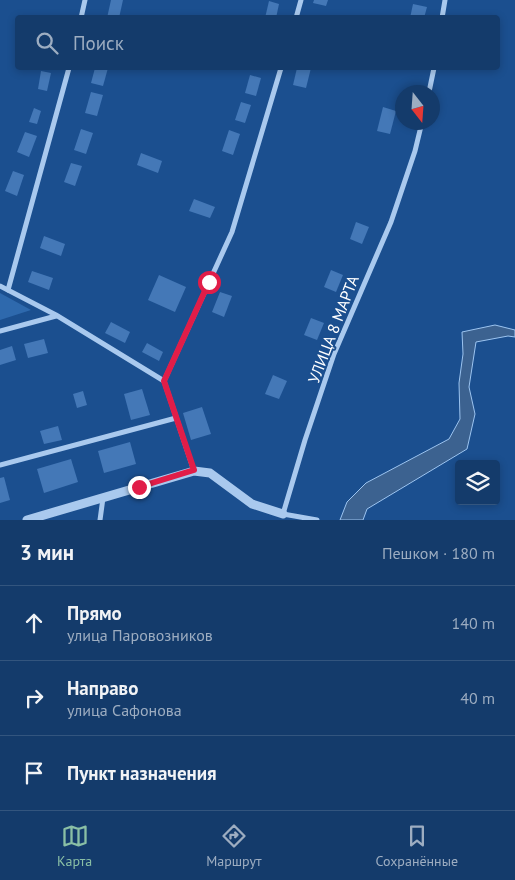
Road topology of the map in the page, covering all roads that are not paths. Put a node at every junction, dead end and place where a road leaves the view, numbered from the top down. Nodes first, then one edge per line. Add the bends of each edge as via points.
1 (85, 0) edge
2 (301, 0) edge
3 (445, 0) edge
4 (82, 15) edge
5 (297, 15) edge
6 (442, 15) edge
7 (67, 70) edge
8 (280, 70) edge
9 (434, 70) edge
10 (430, 85) edge
11 (420, 130) edge
12 (0, 286) edge
13 (8, 290) junction
14 (56, 316) junction
15 (0, 331) edge
16 (164, 381) junction
17 (176, 418) junction
18 (0, 465) edge
19 (194, 470) junction
20 (103, 498) junction
21 (283, 514) junction
22 (27, 520) edge
23 (100, 520) edge
24 (317, 520) edge

1 - 4 street
2 - 5 street
3 - 6 street
7 - 13 street
8 - 16 street via 232,232
9 - 10 street
11 - 21 street, УЛИЦА 8 МАРТА via 391,222 334,354
12 - 13 street
13 - 14 street
14 - 15 street
14 - 16 street
16 - 17 street
17 - 18 street
17 - 19 street
19 - 20 street
19 - 21 street via 210,473 252,504
20 - 22 street
20 - 23 street
21 - 24 street

